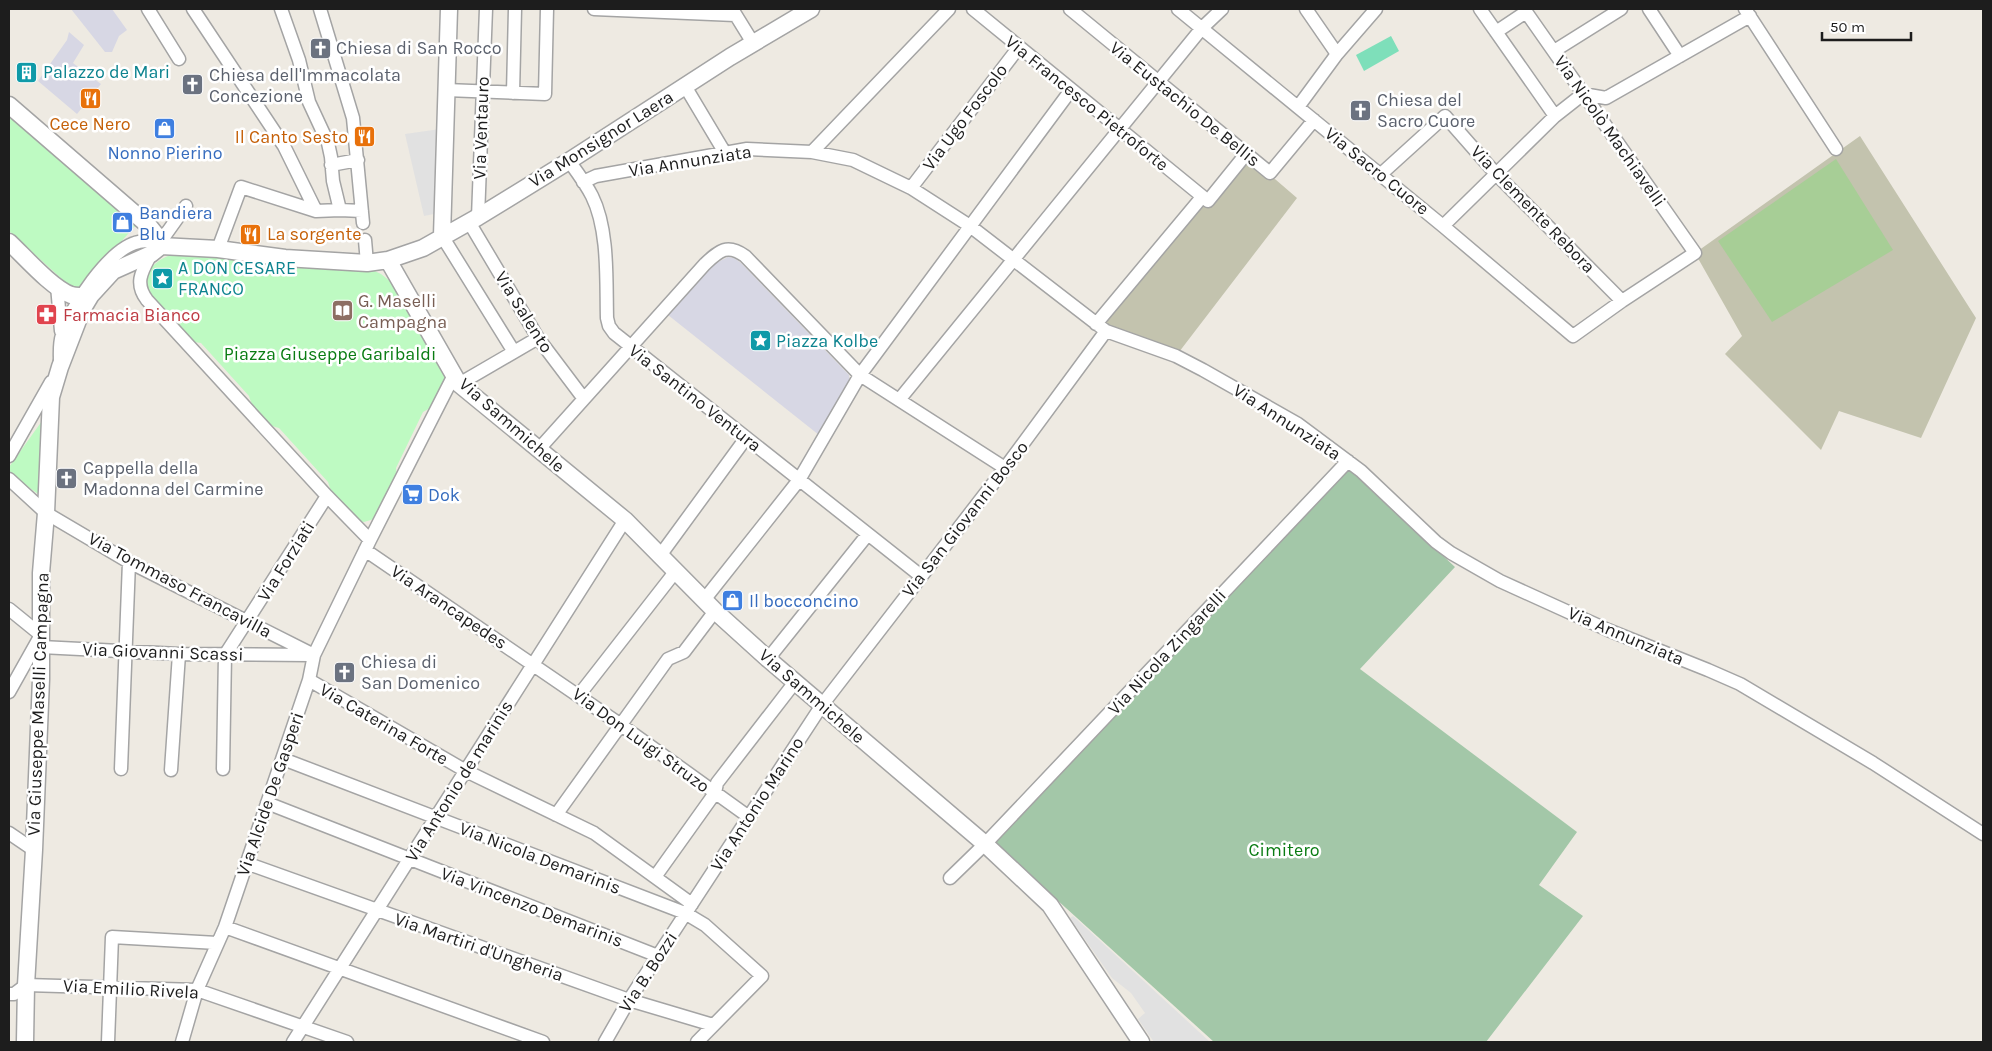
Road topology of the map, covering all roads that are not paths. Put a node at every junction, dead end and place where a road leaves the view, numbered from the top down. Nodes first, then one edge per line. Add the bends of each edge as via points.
1 (148, 9) edge
2 (193, 9) edge
3 (281, 9) edge
4 (320, 9) edge
5 (449, 9) edge
6 (486, 9) edge
7 (515, 9) edge
8 (547, 9) edge
9 (594, 9) edge
10 (811, 9) edge
11 (949, 9) edge
12 (972, 9) edge
13 (1070, 9) edge
14 (1178, 9) edge
15 (1222, 9) edge
16 (1306, 9) edge
17 (1376, 9) edge
18 (1480, 9) edge
19 (1621, 9) edge
20 (1649, 9) edge
21 (1525, 10) edge
22 (733, 12) edge
23 (1748, 12) edge
24 (1202, 28) junction
25 (1496, 32) junction
26 (753, 43) junction
27 (1018, 47) junction
28 (1554, 52) junction
29 (1337, 54) junction
30 (1680, 56) junction
31 (179, 59) dead end
32 (1158, 82) junction
33 (685, 86) junction
34 (446, 90) junction
35 (1071, 90) junction
36 (483, 91) junction
37 (513, 92) junction
38 (1583, 94) junction
39 (9, 105) edge
40 (1298, 107) junction
41 (1554, 116) junction
42 (1314, 120) junction
43 (1120, 130) junction
44 (1836, 149) dead end
45 (812, 152) junction
46 (725, 153) junction
47 (1246, 154) junction
48 (358, 160) junction
49 (569, 161) junction
50 (331, 165) junction
51 (1496, 174) junction
52 (1380, 175) junction
53 (583, 182) junction
54 (912, 188) junction
55 (1202, 197) junction
56 (186, 206) dead end
57 (340, 210) junction
58 (316, 211) junction
59 (473, 219) junction
60 (970, 226) junction
61 (1443, 226) junction
62 (442, 236) junction
63 (365, 240) dead end
64 (9, 242) edge
65 (158, 247) junction
66 (218, 249) junction
67 (388, 260) junction
68 (1013, 260) junction
69 (367, 263) junction
70 (57, 286) junction
71 (85, 296) junction
72 (1622, 301) junction
73 (1101, 328) junction
74 (62, 335) junction
75 (538, 338) junction
76 (630, 346) junction
77 (514, 352) junction
78 (60, 367) junction
79 (860, 375) junction
80 (457, 379) junction
81 (584, 399) junction
82 (899, 400) junction
83 (746, 438) junction
84 (539, 449) junction
85 (9, 456) edge
86 (1348, 461) junction
87 (1005, 468) junction
88 (9, 479) edge
89 (799, 480) junction
90 (327, 496) junction
91 (46, 513) junction
92 (625, 520) junction
93 (868, 534) junction
94 (368, 545) junction
95 (660, 557) junction
96 (129, 562) junction
97 (675, 572) junction
98 (921, 576) junction
99 (709, 606) junction
100 (9, 609) edge
101 (247, 622) junction
102 (41, 641) junction
103 (126, 650) junction
104 (178, 654) junction
105 (225, 655) junction
106 (314, 655) junction
107 (768, 659) junction
108 (534, 664) junction
109 (309, 680) junction
110 (795, 682) junction
111 (9, 692) edge
112 (579, 695) junction
113 (822, 705) junction
114 (621, 725) junction
115 (283, 759) junction
116 (121, 769) dead end
117 (223, 769) dead end
118 (171, 770) dead end
119 (466, 771) junction
120 (715, 793) junction
121 (267, 803) junction
122 (556, 815) junction
123 (749, 817) junction
124 (435, 818) junction
125 (9, 833) edge
126 (1983, 834) edge
127 (985, 844) junction
128 (34, 850) junction
129 (410, 859) junction
130 (246, 863) junction
131 (655, 877) junction
132 (950, 878) dead end
133 (689, 908) junction
134 (377, 910) junction
135 (225, 927) junction
136 (217, 943) junction
137 (658, 956) junction
138 (340, 969) junction
139 (26, 984) junction
140 (109, 986) junction
141 (197, 990) junction
142 (9, 994) edge
143 (629, 1000) junction
144 (713, 1025) junction
145 (303, 1027) junction
146 (25, 1042) edge
147 (108, 1042) edge
148 (182, 1042) edge
149 (293, 1042) edge
150 (347, 1042) edge
151 (543, 1042) edge
152 (605, 1042) edge
153 (697, 1042) edge
154 (1141, 1042) edge

1 - 31 street
2 - 58 street via 284,146
3 - 50 street via 300,60 309,102 328,143
4 - 48 street via 353,118
5 - 34 street
6 - 36 street, Via Ventauro
7 - 37 street
8 - 37 street via 546,94
9 - 22 street
10 - 26 street, Via Monsignor Laera
11 - 45 street
12 - 27 street, Via Francesco Pietroforte
13 - 32 street, Via Eustachio De Bellis
14 - 24 street, Via Sacro Cuore
15 - 24 street
16 - 29 street
17 - 29 street
18 - 25 street
19 - 28 street
20 - 30 street
21 - 25 street
21 - 28 street, Via Nicolò Machiavelli
22 - 26 street
23 - 30 street
23 - 44 street
24 - 32 street
24 - 40 street, Via Sacro Cuore
25 - 41 street
26 - 33 street, Via Monsignor Laera
27 - 35 street, Via Francesco Pietroforte
27 - 54 street, Via Ugo Foscolo
28 - 38 street, Via Nicolò Machiavelli
29 - 40 street
30 - 38 street via 1606,98
32 - 43 street
32 - 47 street, Via Eustachio De Bellis
33 - 46 street
33 - 49 street, Via Monsignor Laera
34 - 36 street
34 - 62 street
35 - 43 street, Via Francesco Pietroforte
35 - 60 street
36 - 37 street
36 - 59 street, Via Ventauro
38 - 41 street
38 - 72 street, Via Nicolò Machiavelli via 1695,253
39 - 65 street via 149,226
40 - 42 street, Via Sacro Cuore
41 - 51 street
42 - 47 street, Via Eustachio De Bellis via 1270,173
42 - 52 street, Via Sacro Cuore
43 - 55 street, Via Francesco Pietroforte
43 - 68 street
45 - 46 street, Via Annunziata via 747,149
45 - 54 street, Via Annunziata via 853,160
46 - 53 street, Via Annunziata via 596,176
47 - 55 street via 1208,202
48 - 50 street
48 - 57 street via 363,217
49 - 53 street, Via Santino Ventura
49 - 59 street, Via Monsignor Laera
50 - 57 street
51 - 52 street, Via Clemente Rebora via 1444,116
51 - 61 street
51 - 72 street, Via Clemente Rebora
52 - 61 street, Via Sacro Cuore
53 - 76 street, Via Santino Ventura via 592,196 602,228 609,326
54 - 60 street, Via Annunziata
55 - 73 street, Via San Giovanni Bosco
56 - 65 street
57 - 58 street
58 - 66 street via 240,187
59 - 62 street, Via Monsignor Laera
59 - 75 street, Via Salento
60 - 68 street, Via Annunziata
60 - 79 street
61 - 72 street, Via Sacro Cuore via 1573,336
62 - 67 street, Via Monsignor Laera via 423,248
62 - 77 street
63 - 69 street
64 - 70 street
65 - 66 street
65 - 71 street, Via Giuseppe Maselli Campagna via 120,267
65 - 90 street via 140,279 141,292
66 - 69 street via 285,258
67 - 69 street
67 - 80 street
68 - 73 street, Via Annunziata
68 - 82 street
70 - 71 street via 66,293
70 - 74 street
71 - 74 street via 70,314
71 - 78 street, Via Giuseppe Maselli Campagna
73 - 86 street, Via Annunziata via 1204,370 1298,424
73 - 87 street, Via San Giovanni Bosco
74 - 78 street
75 - 77 street
75 - 81 street, Via Salento
76 - 79 street via 705,264 718,252 728,249 745,256
76 - 81 street
76 - 83 street, Via Santino Ventura
77 - 80 street
78 - 85 street
78 - 91 street, Via Giuseppe Maselli Campagna via 51,397
79 - 82 street
79 - 89 street
80 - 84 street, Via Sammichele
80 - 94 street
81 - 84 street
82 - 87 street
83 - 89 street, Via Santino Ventura
83 - 95 street
84 - 92 street, Via Sammichele
86 - 126 street, Via Annunziata via 1436,542 1465,561 1500,581 1608,630 1740,684 1873,763
86 - 127 street, Via Nicola Zingarelli
87 - 98 street, Via San Giovanni Bosco
88 - 91 street, Via Tommaso Francavilla
89 - 93 street, Via Santino Ventura
89 - 99 street
90 - 94 street
90 - 101 street, Via Forziati
91 - 96 street, Via Tommaso Francavilla
91 - 102 street, Via Giuseppe Maselli Campagna via 41,573
92 - 95 street, Via Sammichele
92 - 108 street, Via Antonio de marinis
93 - 98 street, Via Santino Ventura
93 - 107 street
94 - 106 street, Via Alcide De Gasperi
94 - 108 street, Via Arancapedes
95 - 97 street, Via Sammichele
96 - 101 street, Via Tommaso Francavilla
96 - 103 street
97 - 99 street, Via Sammichele
97 - 112 street
98 - 113 street, Via San Giovanni Bosco
99 - 107 street, Via Sammichele
99 - 114 street via 684,652 668,659
100 - 102 street
101 - 105 street, Via Forziati
101 - 106 street, Via Tommaso Francavilla
102 - 103 street, Via Giovanni Scassi
102 - 111 street
102 - 128 street, Via Giuseppe Maselli Campagna
103 - 104 street, Via Giovanni Scassi
103 - 116 street
104 - 105 street, Via Giovanni Scassi
104 - 118 street
105 - 106 street, Via Giovanni Scassi
105 - 117 street
106 - 109 street, Via Alcide De Gasperi
107 - 110 street, Via Sammichele
108 - 112 street, Via Don Luigi Struzo
108 - 119 street, Via Antonio de marinis
109 - 115 street, Via Alcide De Gasperi
109 - 119 street, Via Caterina Forte
110 - 113 street, Via Sammichele
110 - 120 street via 717,783
112 - 114 street, Via Don Luigi Struzo
113 - 123 street, Via Antonio Marino
113 - 127 street, Via Sammichele
114 - 120 street, Via Don Luigi Struzo
114 - 122 street
115 - 121 street, Via Alcide De Gasperi
115 - 124 street, Via Nicola Demarinis
119 - 122 street, Via Caterina Forte
119 - 124 street, Via Antonio de marinis
120 - 123 street, Via Don Luigi Struzo
120 - 131 street
121 - 129 street, Via Vincenzo Demarinis
121 - 130 street, Via Alcide De Gasperi
122 - 131 street, Via Caterina Forte via 594,833
123 - 133 street, Via Antonio Marino
124 - 129 street, Via Antonio de marinis
124 - 133 street, Via Nicola Demarinis
125 - 128 street
127 - 132 street, Via Nicola Zingarelli
127 - 154 street, Via Sammichele via 1050,905
128 - 139 street, Via Giuseppe Maselli Campagna
129 - 134 street, Via Antonio de marinis
129 - 137 street, Via Vincenzo Demarinis
130 - 134 street, Via Martiri d'Ungheria
130 - 135 street, Via Alcide De Gasperi
131 - 133 street, Via Caterina Forte
133 - 137 street, Via B. Bozzi
133 - 144 street via 762,976
134 - 138 street, Via Antonio de marinis
134 - 143 street, Via Martiri d'Ungheria
135 - 136 street, Via Alcide De Gasperi
135 - 138 street
136 - 140 street via 112,937
136 - 141 street, Via Alcide De Gasperi
137 - 143 street, Via B. Bozzi
138 - 145 street, Via Antonio de marinis
138 - 151 street
139 - 140 street, Via Emilio Rivela
139 - 142 street via 14,994
139 - 146 street, Via Giuseppe Maselli Campagna
140 - 141 street, Via Emilio Rivela
140 - 147 street
141 - 145 street, Via Emilio Rivela
141 - 148 street, Via Alcide De Gasperi
143 - 144 street, Via Martiri d'Ungheria
143 - 152 street, Via B. Bozzi
144 - 153 street
145 - 149 street, Via Antonio de marinis
145 - 150 street, Via Emilio Rivela

